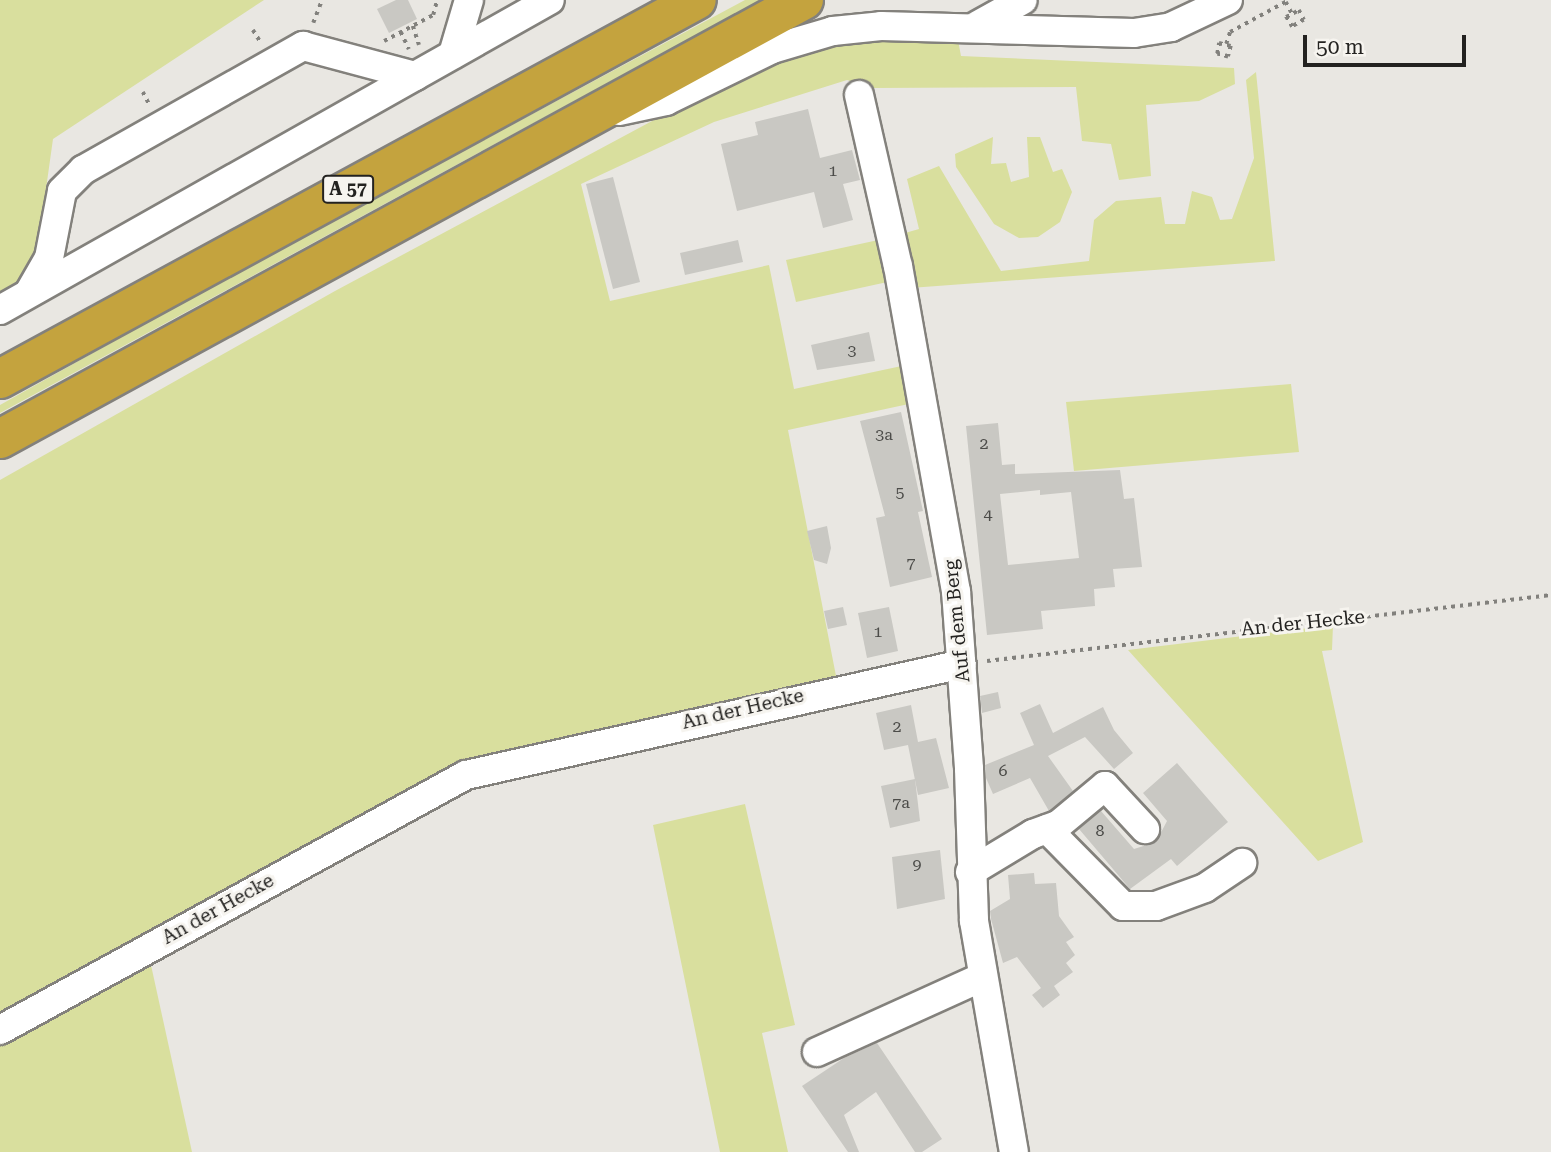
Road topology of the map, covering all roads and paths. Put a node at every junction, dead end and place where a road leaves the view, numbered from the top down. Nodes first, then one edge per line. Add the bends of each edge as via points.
1 (437, 0) edge
2 (469, 0) edge
3 (550, 0) edge
4 (697, 0) edge
5 (804, 0) edge
6 (1023, 0) edge
7 (1228, 0) edge
8 (1288, 1) edge
9 (1292, 14) junction
10 (413, 26) junction
11 (976, 26) junction
12 (401, 32) junction
13 (1226, 44) junction
14 (377, 45) dead end
15 (453, 54) junction
16 (415, 76) junction
17 (859, 95) dead end
18 (585, 117) junction
19 (30, 292) junction
20 (0, 310) edge
21 (0, 379) edge
22 (0, 439) edge
23 (1551, 595) edge
24 (962, 664) junction
25 (1047, 829) junction
26 (1145, 829) dead end
27 (1242, 863) dead end
28 (970, 872) junction
29 (982, 976) junction
30 (0, 1030) edge
31 (817, 1052) dead end
32 (1014, 1152) edge

1 - 10 path via 433,15
2 - 15 street
3 - 15 street
4 - 21 highway, A 57
5 - 18 highway, A 57
6 - 11 street via 998,18
7 - 11 street via 1188,21 1152,32
8 - 9 path
8 - 13 path via 1230,32
9 - 9 path via 1298,10 1304,20 1292,27 1286,17
10 - 12 path
10 - 12 path via 422,43 410,50
11 - 18 street via 881,26 833,32 772,49 666,101
12 - 14 path
13 - 13 path via 1231,46 1228,57 1217,54 1219,43
15 - 16 street
16 - 19 street
16 - 19 street via 303,46 83,170 62,191 49,258
17 - 24 street, Auf dem Berg via 929,430 956,592
18 - 22 highway, A 57
19 - 20 street
23 - 24 path, An der Hecke
24 - 28 street, Auf dem Berg
24 - 30 street, An der Hecke via 466,775
25 - 26 street via 1067,819 1105,786
25 - 27 street via 1123,906 1156,906 1205,888
25 - 28 street
28 - 29 street, Auf dem Berg
29 - 31 street
29 - 32 street, Auf dem Berg via 997,1126

